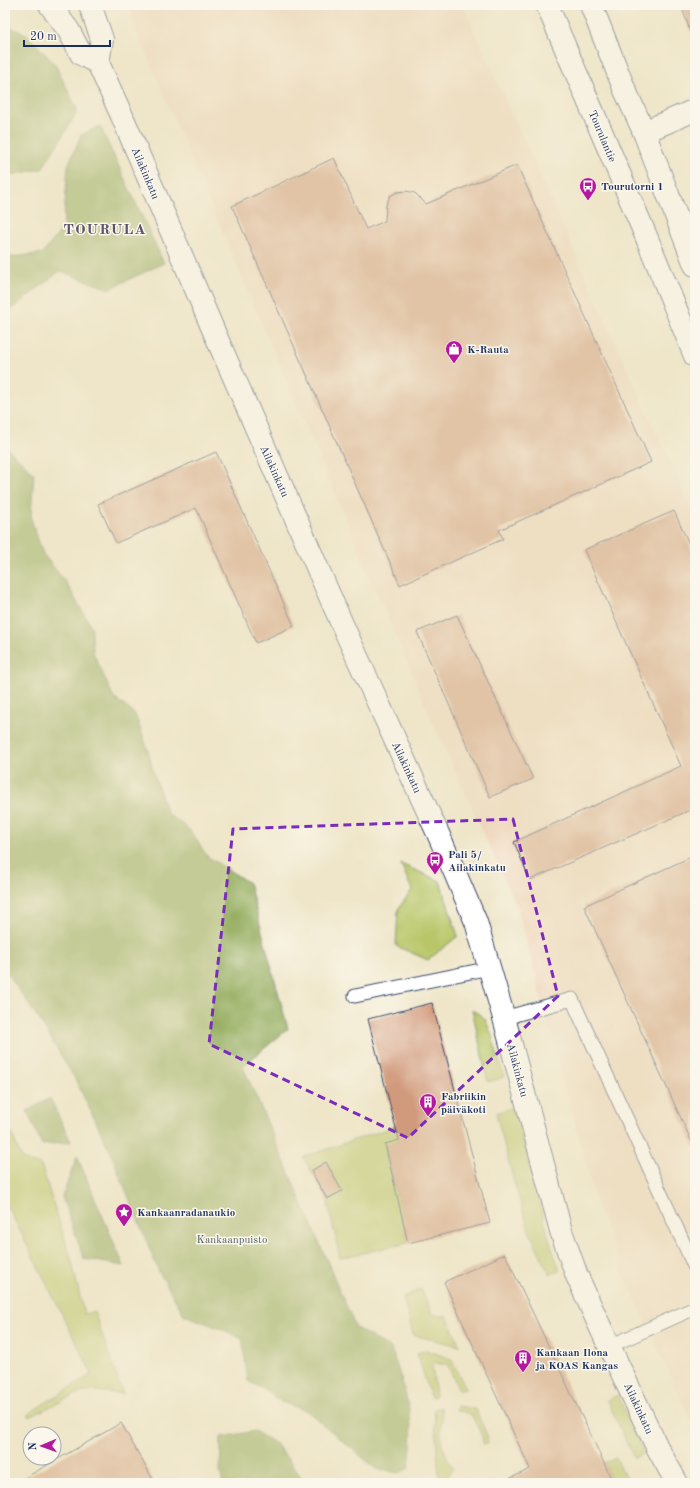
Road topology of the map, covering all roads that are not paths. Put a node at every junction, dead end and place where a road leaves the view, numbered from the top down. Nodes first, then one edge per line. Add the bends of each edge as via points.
1 (50, 5) edge
2 (90, 5) edge
3 (547, 5) edge
4 (592, 5) edge
5 (98, 63) junction
6 (695, 110) edge
7 (644, 132) junction
8 (695, 265) edge
9 (695, 356) edge
10 (490, 968) junction
11 (355, 996) dead end
12 (504, 1018) junction
13 (695, 1268) edge
14 (695, 1308) edge
15 (610, 1346) junction
16 (677, 1483) edge

1 - 5 street via 81,54
2 - 5 street via 102,39
3 - 9 street, Tourulantie
4 - 7 street
5 - 10 street, Ailakinkatu via 339,617 476,922
6 - 7 street
7 - 8 street
10 - 11 lane
10 - 12 street, Ailakinkatu
12 - 13 lane via 572,1000
12 - 15 street, Ailakinkatu via 561,1231 577,1276
14 - 15 lane
15 - 16 street, Ailakinkatu via 657,1447

